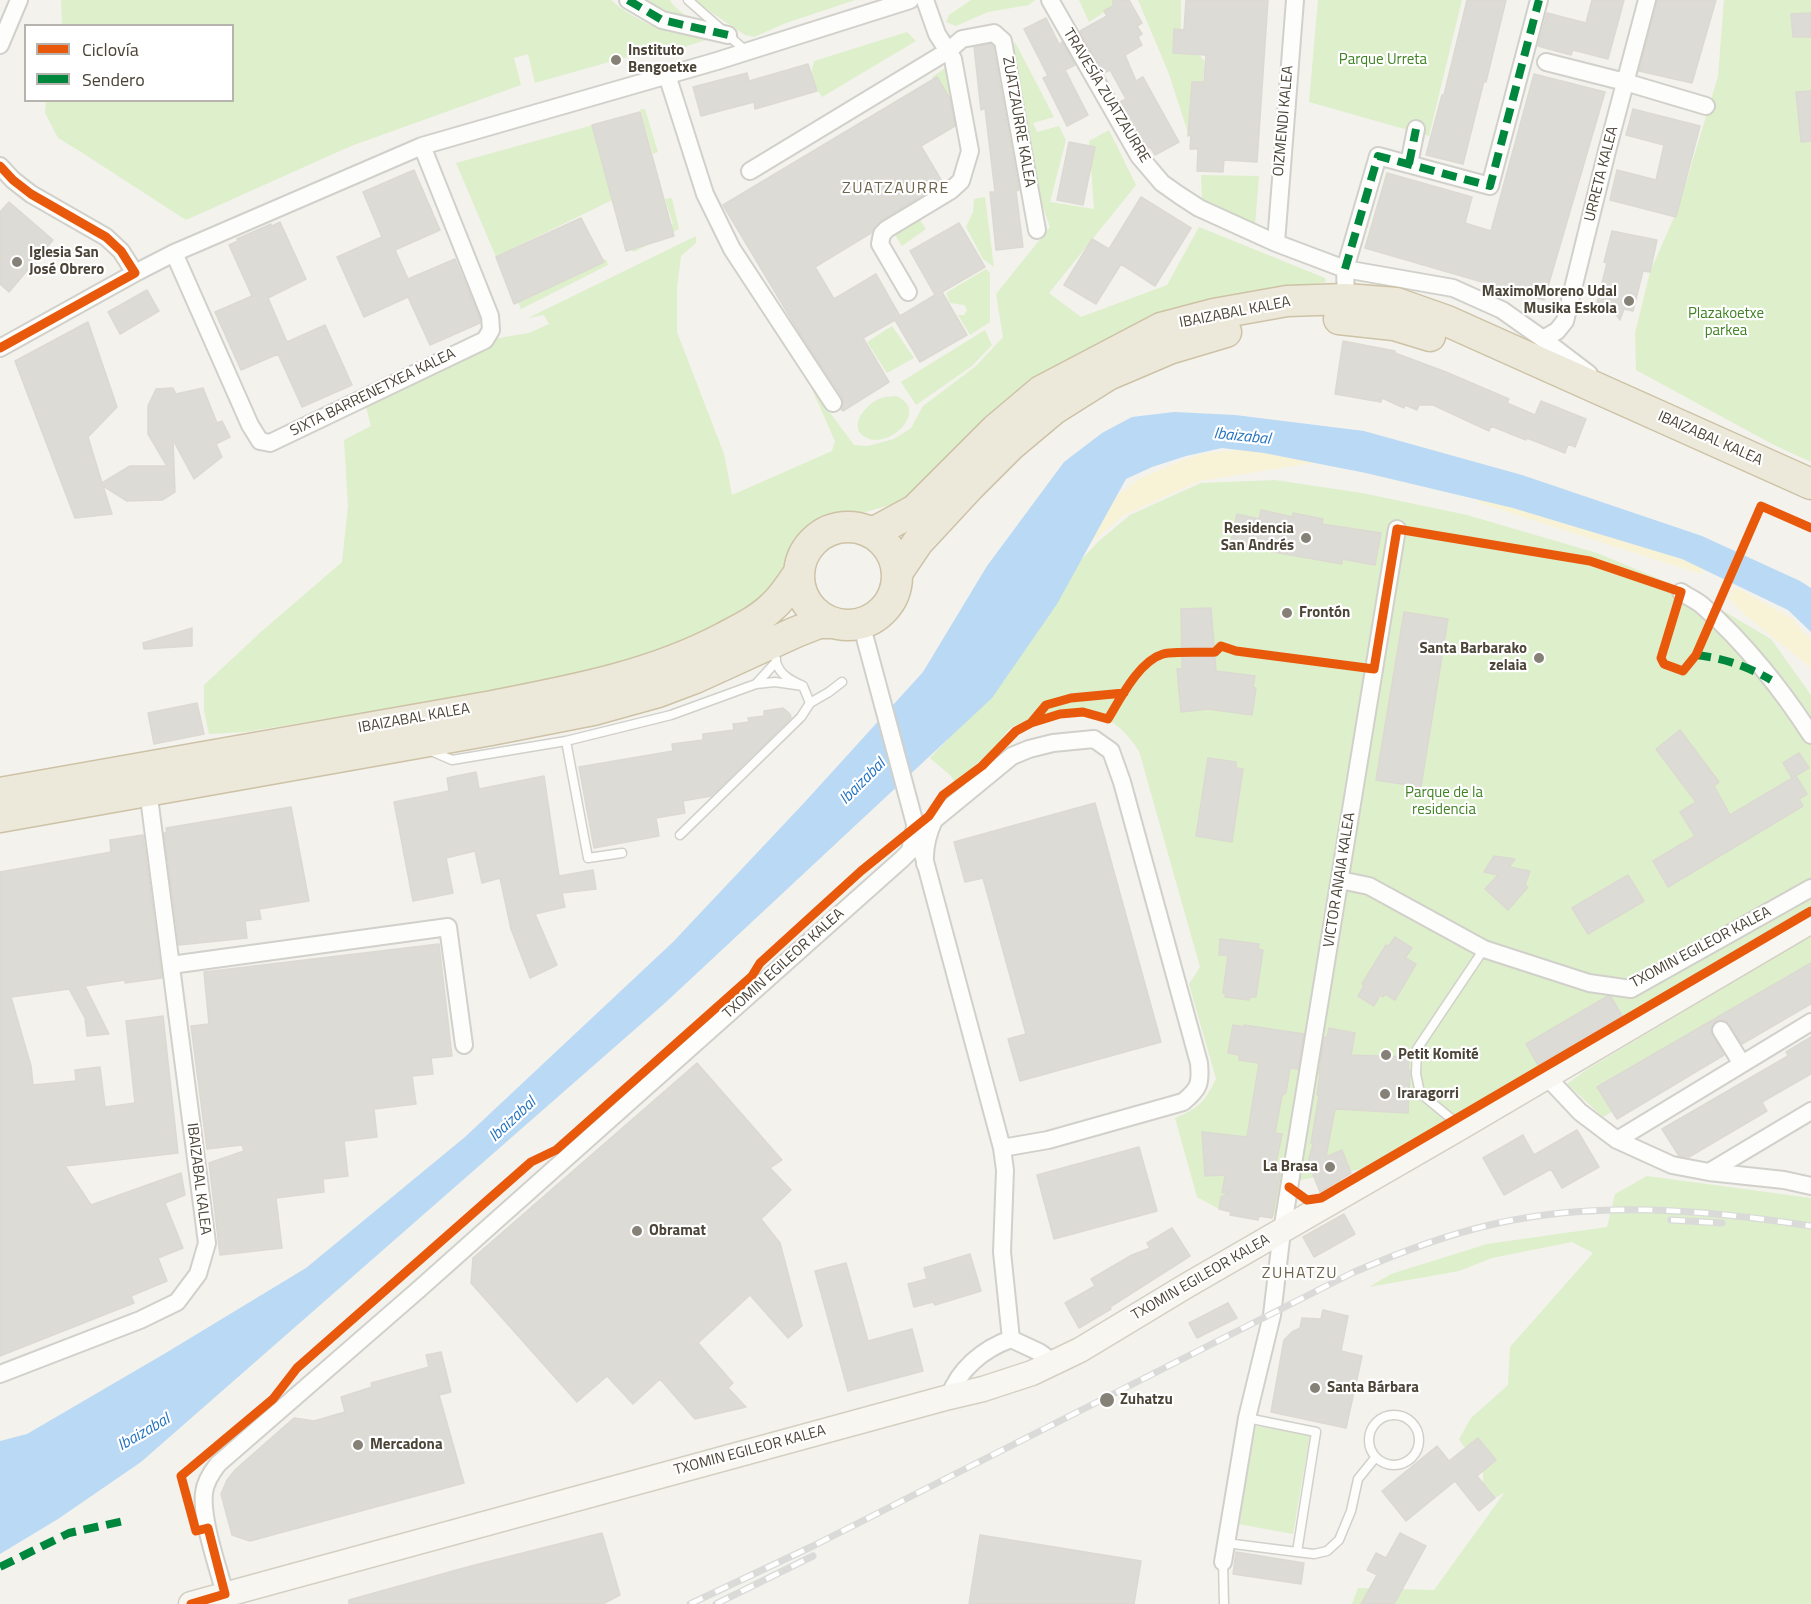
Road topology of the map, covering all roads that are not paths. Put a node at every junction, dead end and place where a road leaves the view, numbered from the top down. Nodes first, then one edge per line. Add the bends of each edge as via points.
1 (19, 0) edge
2 (628, 0) edge
3 (688, 0) edge
4 (910, 0) edge
5 (1050, 0) edge
6 (1295, 0) edge
7 (1539, 0) edge
8 (1647, 0) edge
9 (928, 2) edge
10 (844, 21) junction
11 (728, 35) junction
12 (0, 45) edge
13 (746, 51) junction
14 (948, 51) junction
15 (1546, 62) dead end
16 (667, 75) junction
17 (1626, 82) junction
18 (1706, 106) dead end
19 (1416, 129) dead end
20 (422, 146) junction
21 (1409, 164) junction
22 (0, 166) edge
23 (750, 171) dead end
24 (1037, 230) dead end
25 (1276, 243) junction
26 (174, 253) junction
27 (1346, 269) junction
28 (135, 273) junction
29 (908, 292) dead end
30 (1346, 299) junction
31 (1543, 339) junction
32 (0, 348) edge
33 (1619, 398) junction
34 (833, 403) dead end
35 (1811, 484) edge
36 (1811, 502) edge
37 (1397, 529) dead end
38 (870, 532) junction
39 (897, 573) junction
40 (798, 574) junction
41 (1681, 592) dead end
42 (861, 623) junction
43 (815, 626) junction
44 (776, 662) junction
45 (842, 682) dead end
46 (756, 684) junction
47 (803, 686) junction
48 (810, 703) junction
49 (1811, 735) edge
50 (566, 741) junction
51 (415, 744) junction
52 (148, 790) junction
53 (0, 793) edge
54 (0, 817) edge
55 (934, 820) junction
56 (915, 827) junction
57 (680, 835) dead end
58 (622, 854) dead end
59 (925, 858) junction
60 (888, 871) junction
61 (1340, 880) junction
62 (1811, 888) edge
63 (1811, 921) edge
64 (1484, 949) junction
65 (171, 965) junction
66 (1811, 1022) edge
67 (1721, 1030) dead end
68 (464, 1045) dead end
69 (1742, 1064) junction
70 (1547, 1077) junction
71 (1811, 1111) edge
72 (1461, 1127) junction
73 (1617, 1140) junction
74 (1002, 1148) junction
75 (1709, 1172) junction
76 (1811, 1186) edge
77 (1282, 1231) junction
78 (1011, 1340) junction
79 (1053, 1362) junction
80 (0, 1374) edge
81 (949, 1397) junction
82 (1246, 1418) junction
83 (1375, 1458) junction
84 (1226, 1543) junction
85 (1297, 1552) junction
86 (1223, 1562) joint
87 (225, 1594) junction
88 (190, 1604) edge
89 (1224, 1604) edge

1 - 12 street
2 - 11 street via 662,20
3 - 11 lane
4 - 10 street
5 - 25 street, TRAVESÍA ZUATZAURRE via 1139,156 1161,181 1199,208
6 - 25 street, OIZMENDI KALEA
7 - 21 street via 1490,186
8 - 17 street, URRETA KALEA
9 - 10 street via 855,22
9 - 14 street via 937,34
10 - 13 street
11 - 13 lane
13 - 16 street
14 - 23 street, ZUATZAURRE KALEA
14 - 24 street, ZUATZAURRE KALEA via 962,39 994,33 1003,41
14 - 29 street via 953,59 970,151 961,181 882,234 880,243
15 - 17 street
16 - 20 street
16 - 34 street via 705,194 732,249
17 - 18 street
17 - 31 street, URRETA KALEA via 1565,321
19 - 21 street
20 - 26 street
20 - 26 street, SIXTA BARRENETXEA KALEA via 490,316 491,330 485,340 270,443 260,441 249,425
21 - 27 street via 1378,156
22 - 28 street via 30,194 106,237
25 - 27 street, TRAVESÍA ZUATZAURRE
26 - 28 street
27 - 30 street
27 - 31 street, TRAVESÍA ZUATZAURRE via 1453,288 1502,310
28 - 32 street
30 - 33 highway, IBAIZABAL KALEA via 1395,303 1447,321
30 - 38 highway, IBAIZABAL KALEA via 1287,301 1161,328 1041,391 996,429 915,510
31 - 33 street, TRAVESÍA ZUATZAURRE
33 - 35 highway, IBAIZABAL KALEA
36 - 39 highway, IBAIZABAL KALEA via 1436,338 1394,325 1342,319 1290,321 1220,333 1169,349 1108,375 1054,409 969,487 918,542
37 - 61 street, VICTOR ANAIA KALEA
38 - 39 highway via 884,542
38 - 40 highway via 854,527 821,534 801,558
39 - 42 highway via 896,590 888,605 876,617
40 - 43 highway via 806,603 817,615
40 - 53 highway, IBAIZABAL KALEA via 772,608 746,626 705,647 619,679 476,709
41 - 49 street via 1703,605 1744,649 1793,707
42 - 43 highway
42 - 56 street
43 - 44 lane via 776,657
43 - 51 highway, IBAIZABAL KALEA via 696,678 625,702
44 - 46 lane
44 - 47 lane via 780,673
45 - 48 lane
46 - 47 lane
46 - 50 lane via 670,715
47 - 48 lane
48 - 57 lane via 801,717
50 - 51 lane via 452,760
50 - 58 lane via 588,858
51 - 52 highway, IBAIZABAL KALEA
52 - 54 highway, IBAIZABAL KALEA
52 - 65 street, IBAIZABAL KALEA
55 - 56 street via 927,827
55 - 59 street
55 - 74 street via 1012,756 1029,749 1094,739 1111,751 1198,1063 1201,1081 1183,1102 1048,1140
56 - 59 street
56 - 60 street, TXOMIN EGILEOR KALEA via 910,851
59 - 60 street
59 - 74 street
60 - 87 street, TXOMIN EGILEOR KALEA via 218,1464 209,1476 203,1509
61 - 64 street, TXOMIN EGILEOR KALEA via 1369,886
61 - 77 street, VICTOR ANAIA KALEA
62 - 64 street, TXOMIN EGILEOR KALEA via 1631,989 1589,983
63 - 70 street, TXOMIN EGILEOR KALEA
64 - 72 lane via 1417,1049 1420,1093
65 - 68 street via 448,927
65 - 80 street, IBAIZABAL KALEA via 207,1243 198,1274 177,1302 141,1320
66 - 69 street
67 - 69 street
69 - 73 street
70 - 72 street, TXOMIN EGILEOR KALEA
70 - 73 street via 1580,1112
71 - 75 street
72 - 77 street, TXOMIN EGILEOR KALEA
73 - 75 street via 1672,1165
74 - 78 street via 1002,1252
75 - 76 street
77 - 79 street, TXOMIN EGILEOR KALEA
77 - 82 street, TXOMIN EGILEOR KALEA via 1272,1315
78 - 79 street
78 - 81 street via 982,1353 954,1384
79 - 81 street, TXOMIN EGILEOR KALEA via 983,1389
81 - 87 street, TXOMIN EGILEOR KALEA
82 - 84 street, TXOMIN EGILEOR KALEA
82 - 85 lane via 1316,1432
83 - 83 lane via 1398,1465 1412,1458 1419,1443 1411,1421 1396,1414 1372,1425 1368,1442
83 - 85 lane via 1358,1479 1340,1540 1327,1551
84 - 85 lane
84 - 86 street, TXOMIN EGILEOR KALEA
86 - 89 lane, TXOMIN EGILEOR KALEA
87 - 88 street, TXOMIN EGILEOR KALEA

